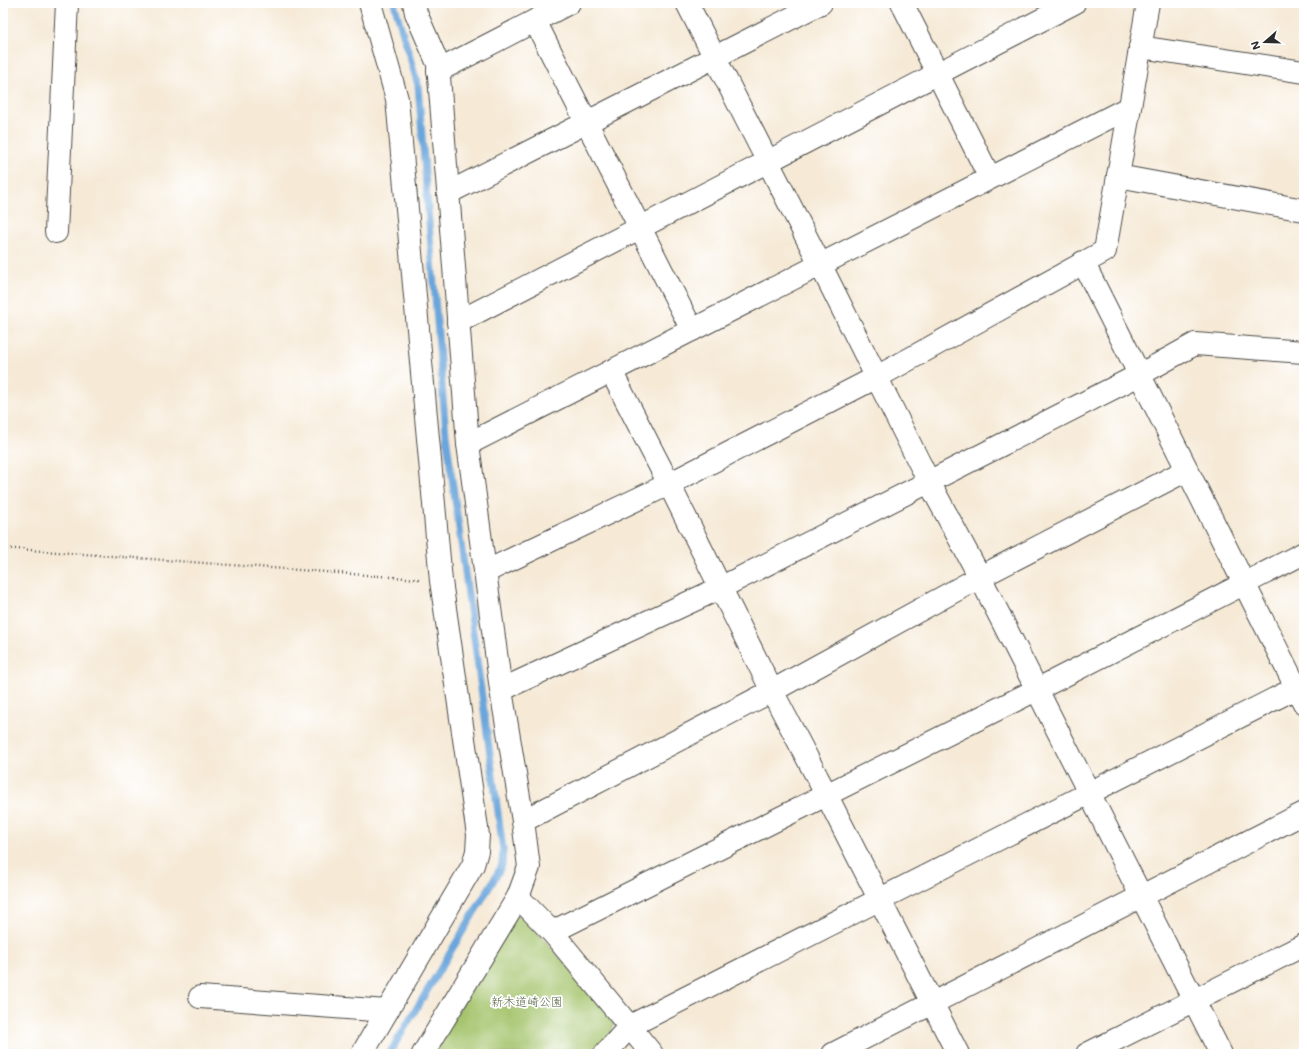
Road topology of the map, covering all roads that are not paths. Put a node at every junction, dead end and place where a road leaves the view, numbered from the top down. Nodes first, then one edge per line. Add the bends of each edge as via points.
1 (67, 3) edge
2 (370, 3) edge
3 (414, 3) edge
4 (569, 3) edge
5 (687, 3) edge
6 (822, 3) edge
7 (902, 3) edge
8 (1074, 3) edge
9 (1148, 3) edge
10 (535, 21) junction
11 (1140, 47) junction
12 (715, 57) junction
13 (438, 71) junction
14 (1304, 72) edge
15 (937, 74) junction
16 (1130, 107) junction
17 (587, 123) junction
18 (768, 161) junction
19 (1118, 176) junction
20 (990, 178) junction
21 (448, 193) junction
22 (1304, 210) edge
23 (640, 228) junction
24 (56, 232) dead end
25 (1083, 262) junction
26 (820, 264) junction
27 (458, 322) junction
28 (692, 330) junction
29 (1304, 352) edge
30 (611, 371) junction
31 (1139, 375) junction
32 (877, 377) junction
33 (468, 444) junction
34 (1187, 470) junction
35 (929, 482) junction
36 (669, 484) junction
37 (1304, 553) edge
38 (485, 572) junction
39 (980, 577) junction
40 (1243, 583) junction
41 (720, 588) junction
42 (501, 690) junction
43 (1036, 690) junction
44 (772, 691) junction
45 (1302, 691) edge
46 (1088, 793) junction
47 (826, 794) junction
48 (1304, 813) edge
49 (523, 821) junction
50 (1141, 896) junction
51 (518, 897) junction
52 (879, 899) junction
53 (552, 932) junction
54 (1304, 945) edge
55 (200, 997) dead end
56 (1193, 1000) junction
57 (932, 1002) junction
58 (387, 1011) junction
59 (630, 1026) junction
60 (362, 1054) edge
61 (423, 1054) edge
62 (605, 1054) edge
63 (652, 1054) edge
64 (833, 1054) edge
65 (958, 1054) edge
66 (1087, 1054) edge
67 (1221, 1054) edge

1 - 24 street
2 - 58 street via 397,99 441,581 478,835 473,865
3 - 13 street via 438,64
4 - 10 street
5 - 12 street
6 - 12 street
7 - 15 street
8 - 15 street
9 - 11 street
10 - 13 street
10 - 17 street
11 - 14 street
11 - 16 street
12 - 17 street
12 - 18 street
13 - 21 street
15 - 18 street
15 - 20 street
16 - 19 street
16 - 20 street
17 - 21 street
17 - 23 street
18 - 23 street
18 - 26 street
19 - 22 street
19 - 25 street via 1105,251
20 - 26 street
21 - 27 street
23 - 27 street
23 - 28 street
25 - 31 street
25 - 32 street
26 - 28 street
26 - 32 street
27 - 33 street
28 - 30 street
29 - 31 street via 1195,344
30 - 33 street
30 - 36 street
31 - 34 street
31 - 35 street
32 - 35 street
32 - 36 street
33 - 38 street
34 - 39 street
34 - 40 street
35 - 39 street
35 - 41 street
36 - 38 street
36 - 41 street
37 - 40 street
38 - 42 street
39 - 43 street
39 - 44 street
40 - 43 street
40 - 45 street
41 - 42 street
41 - 44 street
42 - 49 street
43 - 46 street
43 - 47 street
44 - 47 street
44 - 49 street
45 - 46 street
46 - 50 street
46 - 52 street
47 - 52 street
47 - 53 street
48 - 50 street
49 - 51 street via 529,867
50 - 56 street
50 - 57 street
51 - 53 street
51 - 61 street
52 - 57 street
52 - 59 street
53 - 59 street
54 - 56 street
55 - 58 street
56 - 66 street
56 - 67 street
57 - 64 street
57 - 65 street
58 - 60 street
59 - 62 street
59 - 63 street

